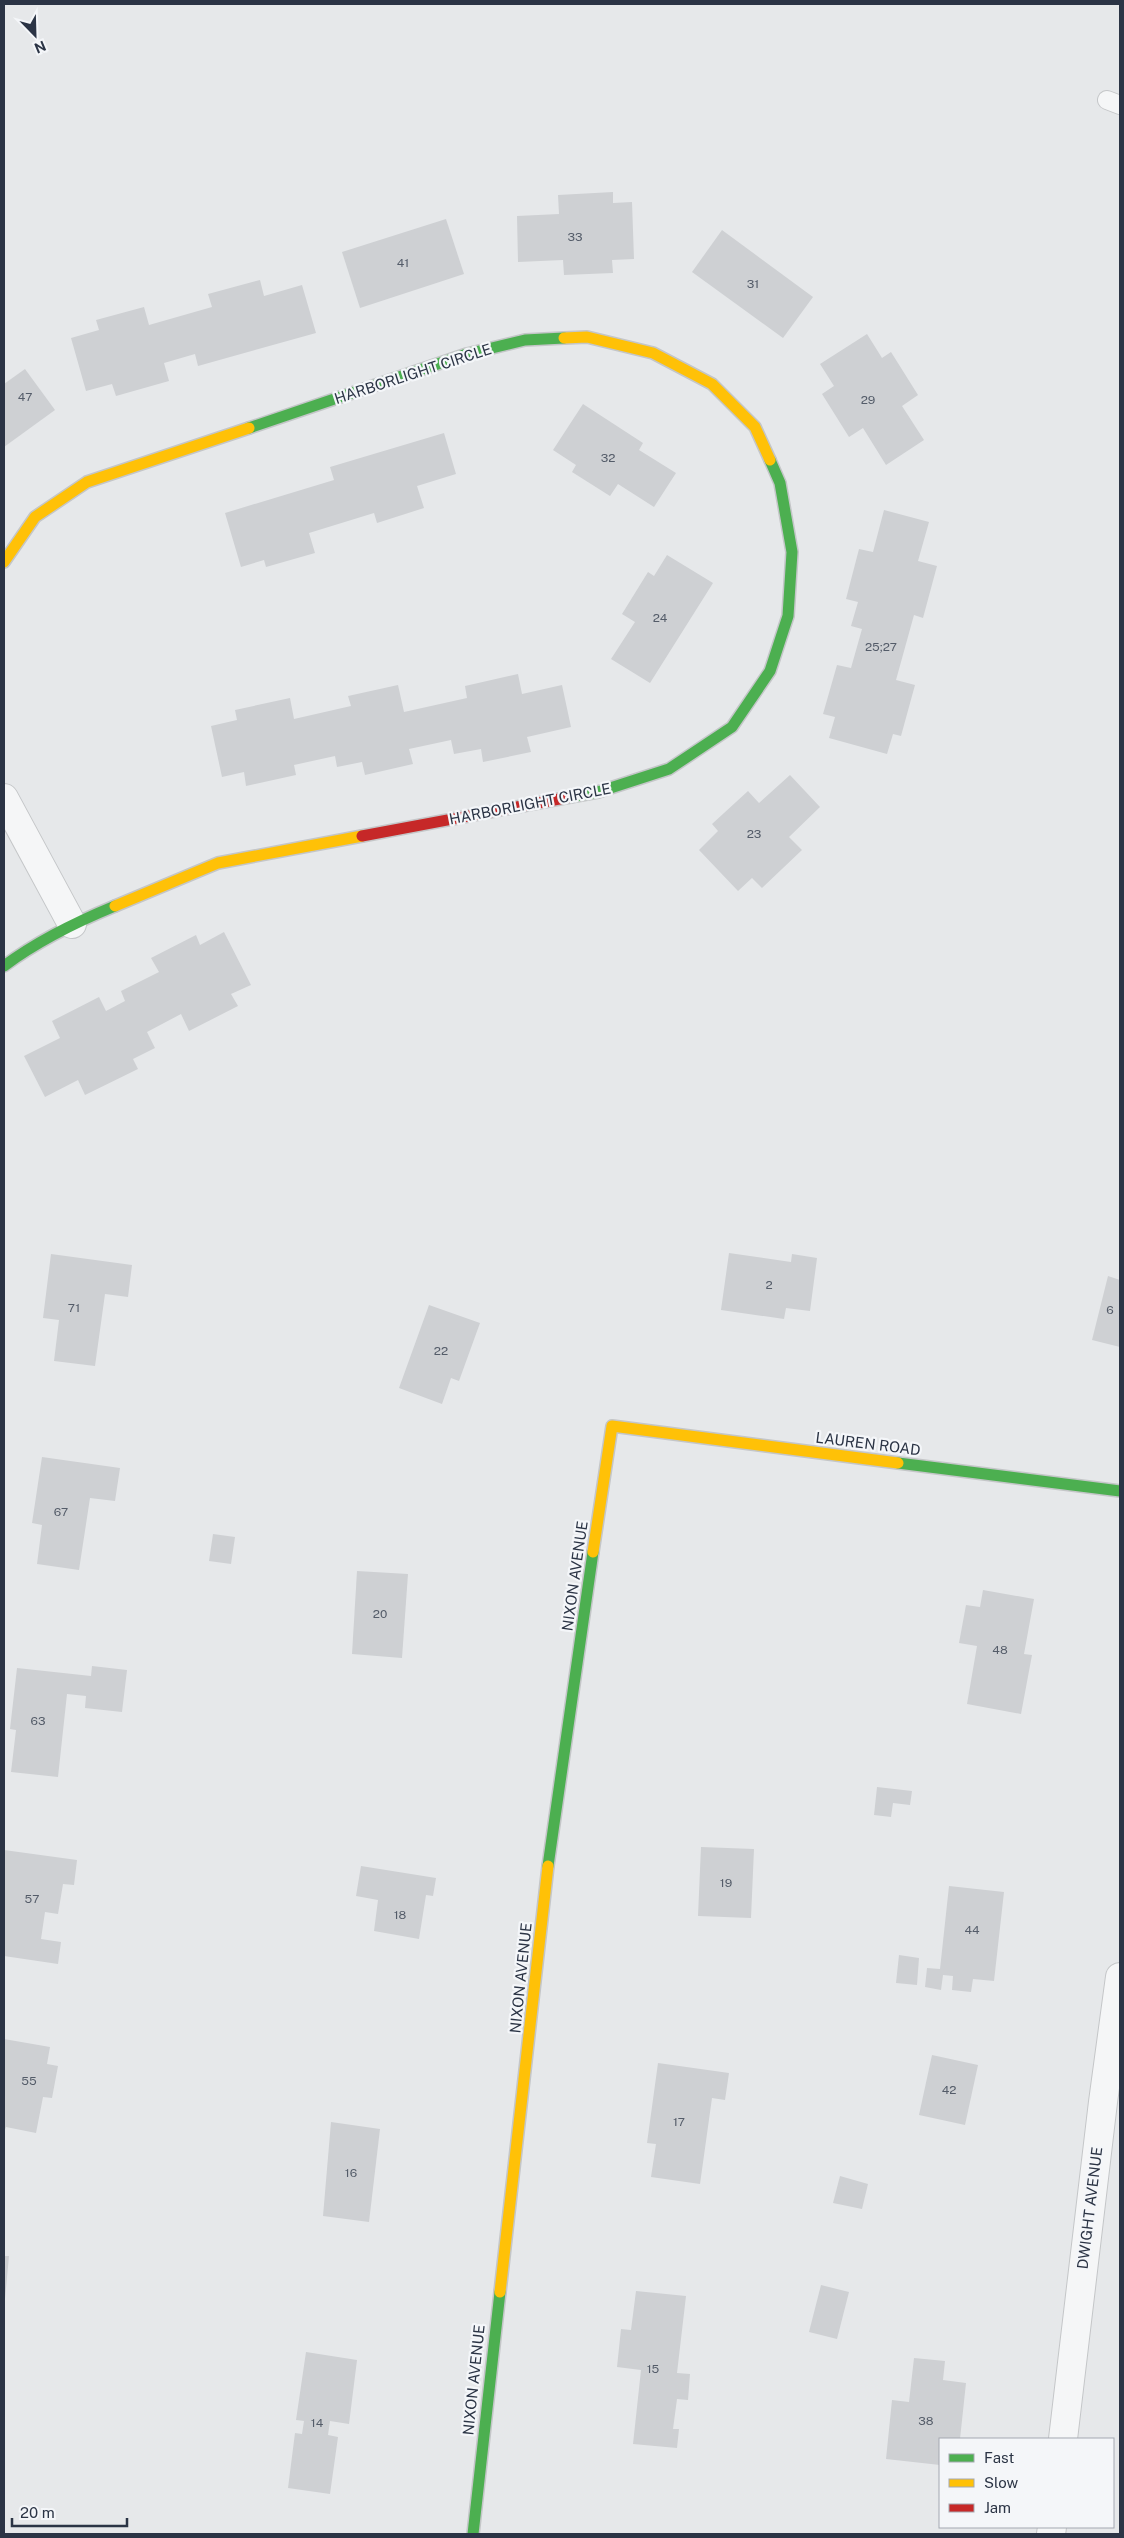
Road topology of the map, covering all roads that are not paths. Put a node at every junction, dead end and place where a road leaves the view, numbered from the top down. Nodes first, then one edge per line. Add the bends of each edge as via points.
1 (4, 562) edge
2 (4, 798) edge
3 (72, 924) junction
4 (4, 966) edge
5 (612, 1426) joint
6 (1120, 1491) edge
7 (1120, 1977) edge
8 (1063, 2438) edge
9 (473, 2534) edge

1 - 3 street, HARBORLIGHT CIRCLE via 35,517 87,482 467,354 525,340 587,337 653,353 712,384 754,427 780,483 792,552 788,616 770,671 732,727 669,769 598,792 218,863
2 - 3 street
3 - 4 street, HARBORLIGHT CIRCLE
5 - 6 street, LAUREN ROAD
5 - 9 street, NIXON AVENUE via 552,1832
7 - 8 street, DWIGHT AVENUE

